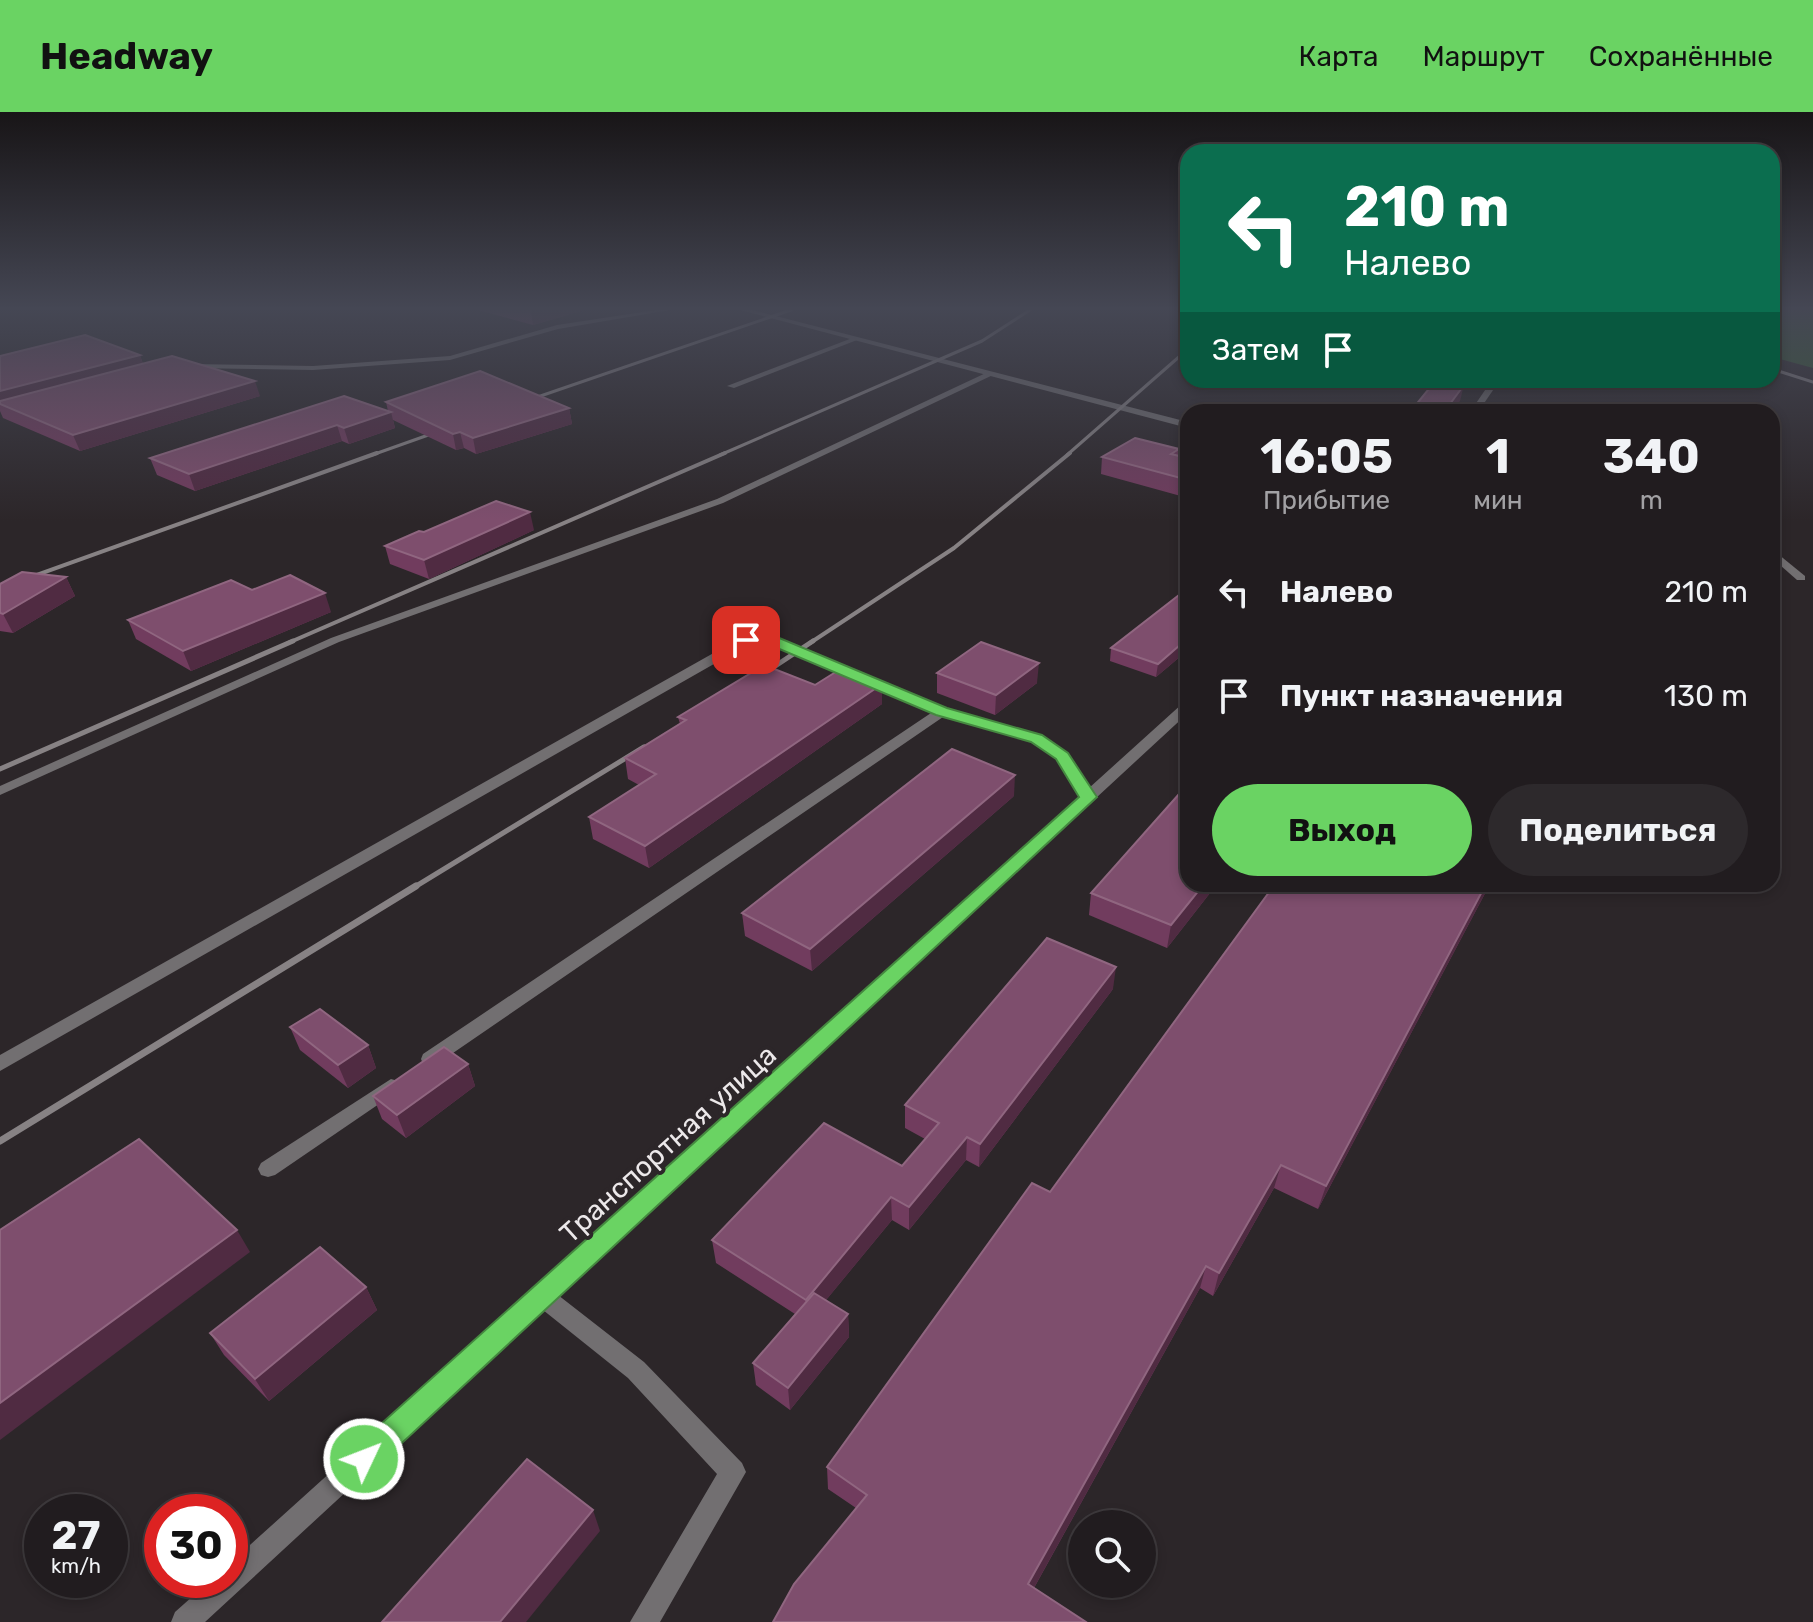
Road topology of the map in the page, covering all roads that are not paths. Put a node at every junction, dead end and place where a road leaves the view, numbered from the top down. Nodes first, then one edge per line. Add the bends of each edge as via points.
1 (746, 380) edge
2 (977, 380) edge
3 (1016, 380) edge
4 (731, 386) dead end
5 (1180, 423) edge
6 (1780, 559) edge
7 (1801, 578) dead end
8 (941, 712) junction
9 (1180, 718) edge
10 (0, 791) edge
11 (1088, 797) junction
12 (0, 1064) edge
13 (268, 1169) dead end
14 (542, 1296) junction
15 (185, 1622) edge
16 (644, 1622) edge

1 - 4 lane
2 - 10 lane via 720,501 335,640
3 - 5 street
6 - 7 street
8 - 11 street via 1036,738 1062,756
8 - 12 street via 772,640 746,640
8 - 13 street
9 - 11 street, Транспортная улица
11 - 14 street, Транспортная улица
14 - 15 street, Транспортная улица
14 - 16 street via 636,1370 733,1472

